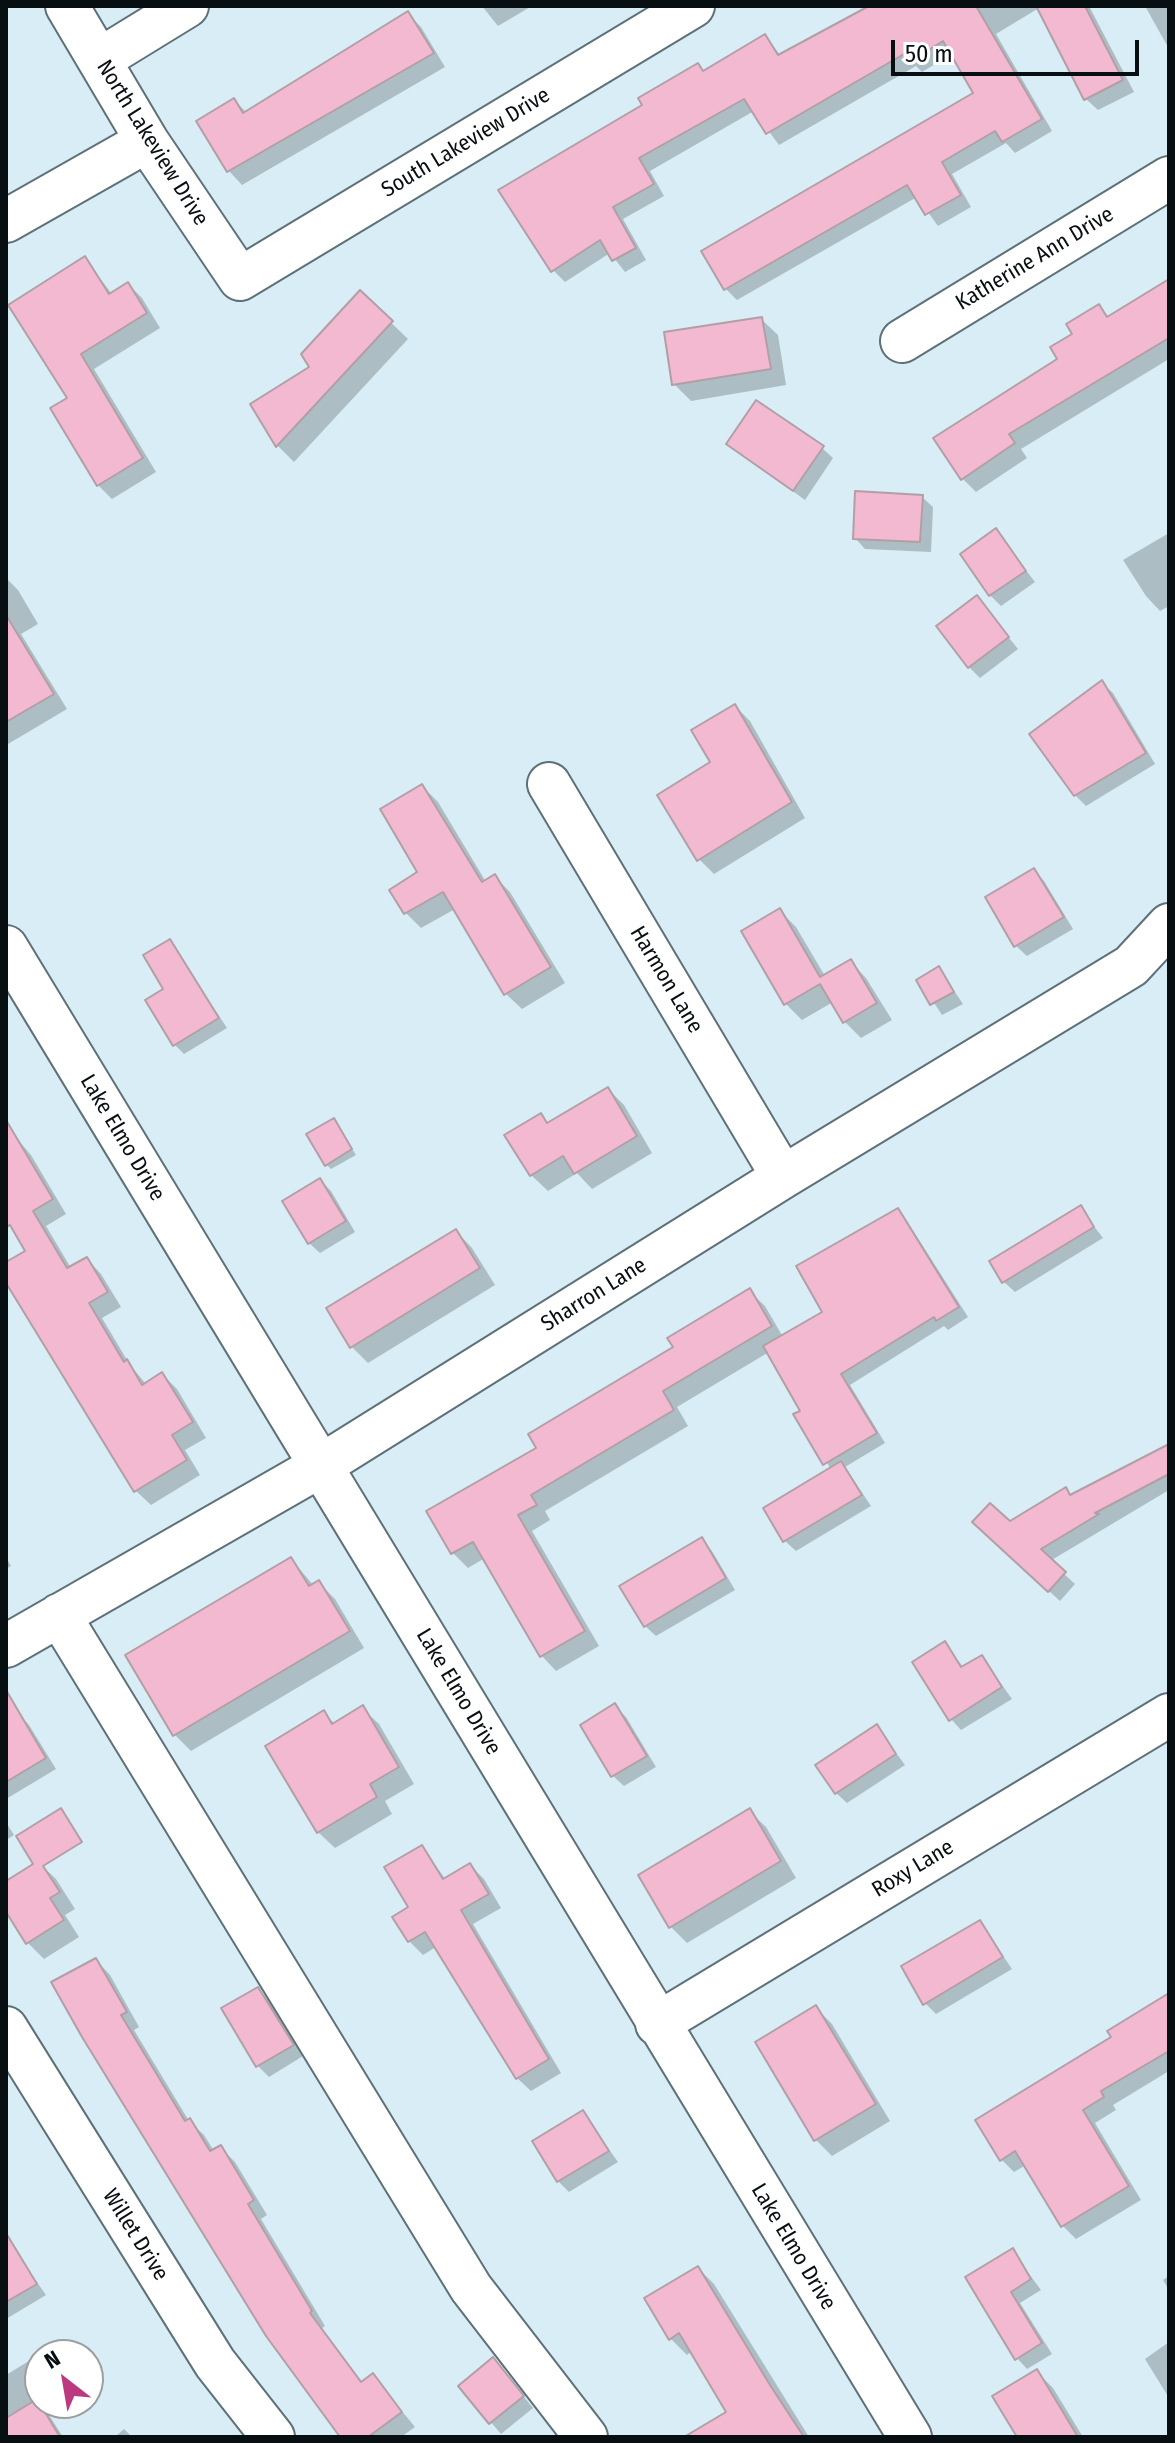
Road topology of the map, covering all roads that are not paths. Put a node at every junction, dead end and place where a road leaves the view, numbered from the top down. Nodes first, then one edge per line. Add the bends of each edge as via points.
1 (67, 6) edge
2 (187, 6) edge
3 (693, 6) edge
4 (99, 60) junction
5 (147, 141) junction
6 (1169, 178) edge
7 (6, 221) edge
8 (240, 279) joint
9 (902, 341) dead end
10 (549, 784) dead end
11 (1169, 925) edge
12 (6, 947) edge
13 (783, 1177) junction
14 (322, 1465) junction
15 (59, 1615) junction
16 (6, 1646) edge
17 (1169, 1715) edge
18 (657, 2024) junction
19 (6, 2028) edge
20 (273, 2437) edge
21 (586, 2437) edge
22 (910, 2437) edge

1 - 4 street, North Lakeview Drive
2 - 4 street
3 - 8 street, South Lakeview Drive
4 - 5 street, North Lakeview Drive
5 - 7 street
5 - 8 street, North Lakeview Drive
6 - 9 street, Katherine Ann Drive
10 - 13 street, Harmon Lane
11 - 13 street, Sharron Lane via 1131,966
12 - 14 street, Lake Elmo Drive
13 - 14 street, Sharron Lane
14 - 15 street, Sharron Lane
14 - 18 street, Lake Elmo Drive
15 - 16 street, Sharron Lane
15 - 21 street via 471,2288
17 - 18 street, Roxy Lane
18 - 22 street, Lake Elmo Drive
19 - 20 street, Willet Drive via 215,2363

